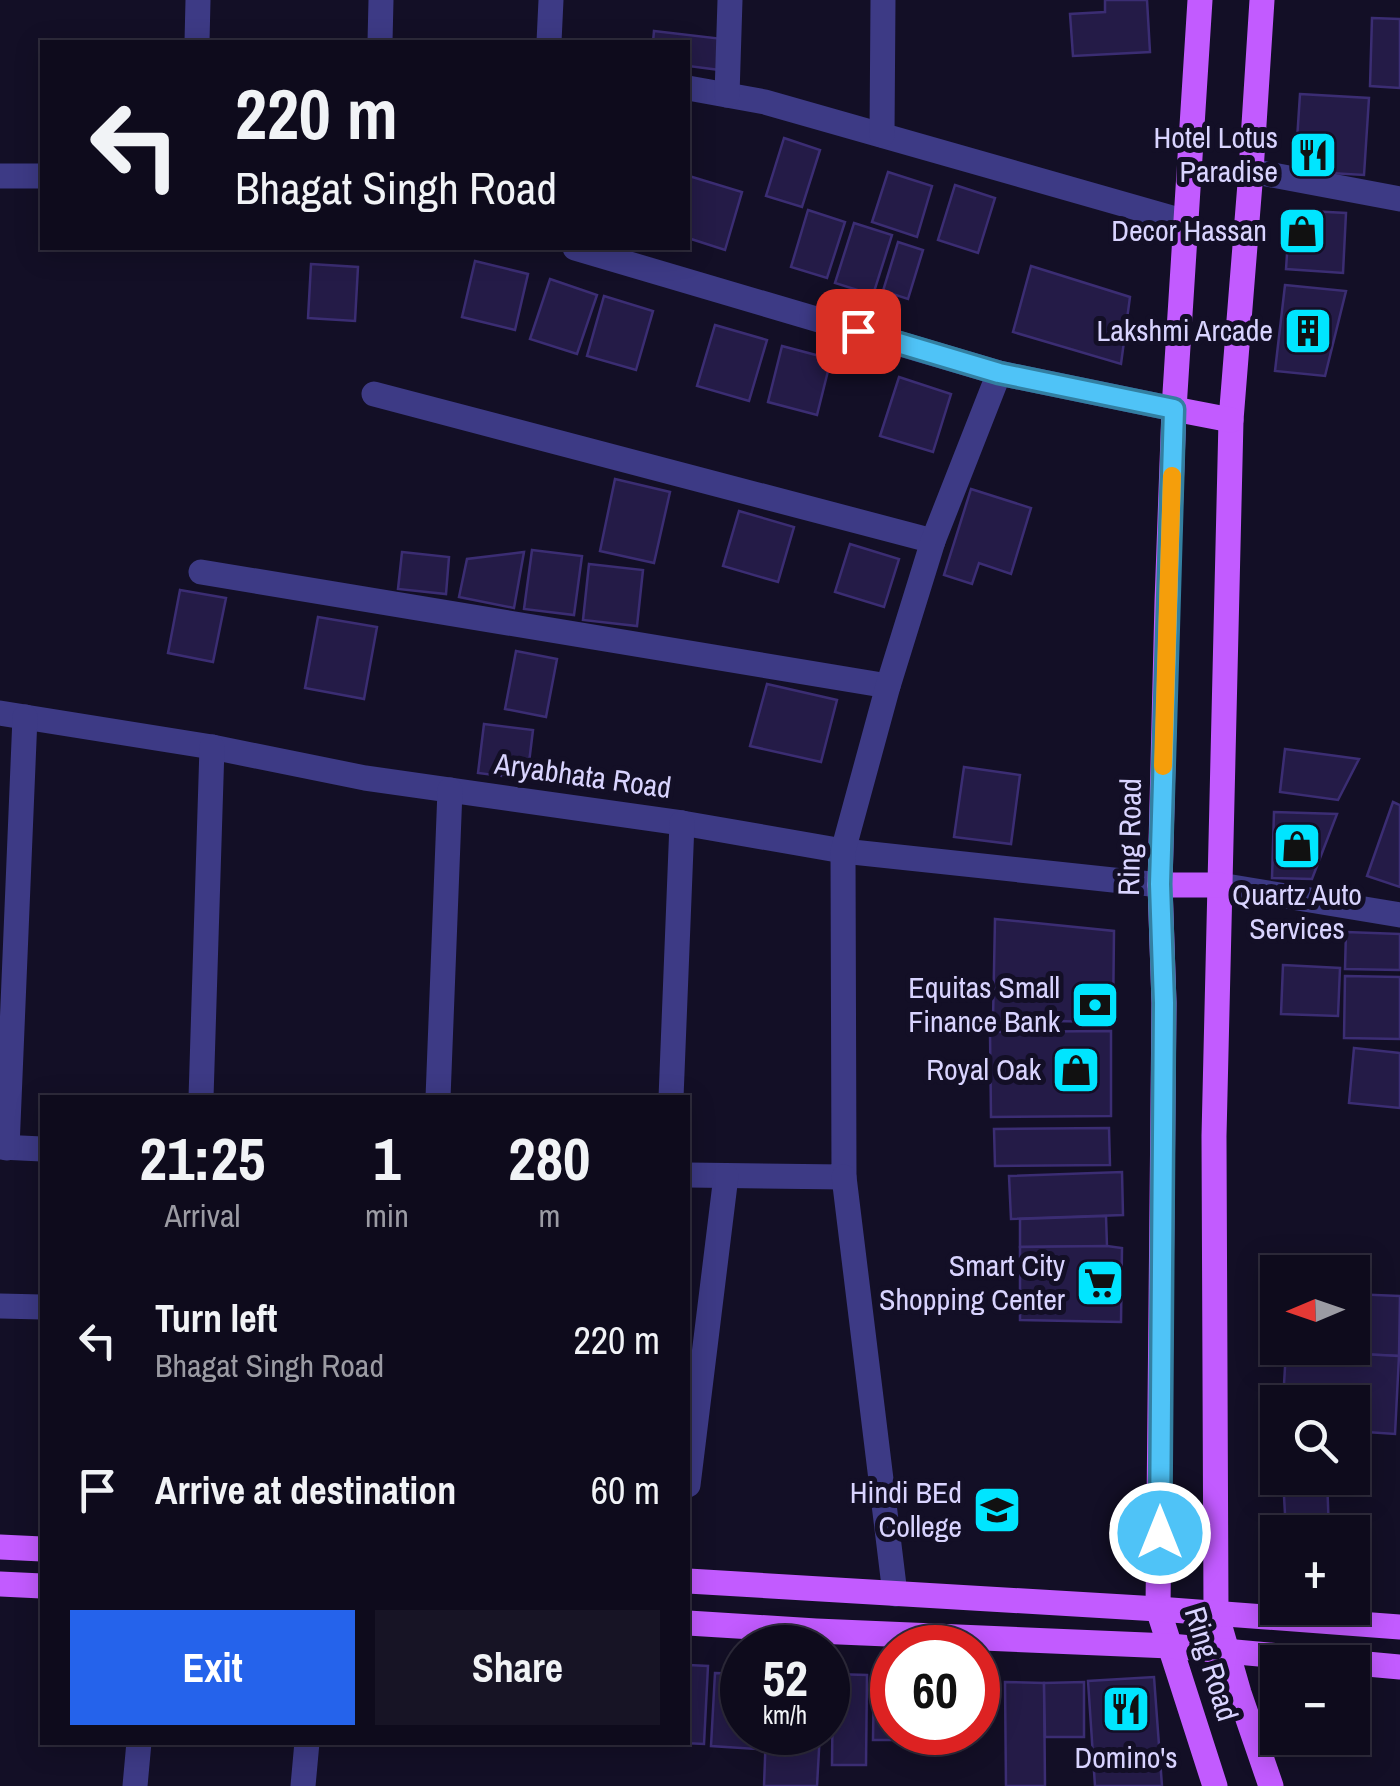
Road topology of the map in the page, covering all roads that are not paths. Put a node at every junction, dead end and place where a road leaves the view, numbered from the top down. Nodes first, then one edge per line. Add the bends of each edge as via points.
1 (198, 0) edge
2 (381, 0) edge
3 (551, 0) edge
4 (730, 0) edge
5 (883, 0) edge
6 (1200, 0) edge
7 (1262, 0) edge
8 (197, 40) edge
9 (380, 40) edge
10 (549, 40) edge
11 (690, 88) edge
12 (727, 95) junction
13 (882, 135) junction
14 (1251, 171) junction
15 (0, 176) edge
16 (40, 176) edge
17 (1400, 199) edge
18 (1186, 222) junction
19 (582, 250) edge
20 (999, 373) junction
21 (374, 394) dead end
22 (1174, 409) junction
23 (1231, 420) junction
24 (933, 541) junction
25 (201, 572) dead end
26 (888, 686) junction
27 (12, 715) edge
28 (212, 747) junction
29 (450, 790) junction
30 (682, 823) junction
31 (843, 850) junction
32 (1160, 884) junction
33 (1220, 885) junction
34 (1400, 914) edge
35 (201, 1095) edge
36 (438, 1095) edge
37 (672, 1095) edge
38 (4, 1147) edge
39 (40, 1149) edge
40 (690, 1175) edge
41 (726, 1176) junction
42 (844, 1177) junction
43 (0, 1306) edge
44 (40, 1307) edge
45 (690, 1469) edge
46 (0, 1547) edge
47 (40, 1549) edge
48 (690, 1581) edge
49 (0, 1584) edge
50 (40, 1586) edge
51 (895, 1594) junction
52 (1158, 1609) junction
53 (1216, 1613) junction
54 (690, 1623) edge
55 (1400, 1627) edge
56 (1170, 1646) junction
57 (1228, 1651) junction
58 (1400, 1666) edge
59 (139, 1745) edge
60 (307, 1745) edge
61 (135, 1786) edge
62 (303, 1786) edge
63 (1215, 1786) edge
64 (1270, 1786) edge

1 - 8 street
2 - 9 street
3 - 10 street
4 - 12 street
5 - 13 street
6 - 18 main road, Ring Road
7 - 14 main road, Ring Road
11 - 12 street
12 - 13 street
13 - 18 street
14 - 17 street
14 - 23 main road, Ring Road
15 - 16 street
18 - 22 main road, Ring Road
19 - 20 street
20 - 22 street
20 - 24 street
21 - 24 street
22 - 23 main road
22 - 32 main road, Ring Road
23 - 33 main road, Ring Road
24 - 26 street
25 - 26 street
26 - 31 street
27 - 28 street, Aryabhata Road
27 - 38 street
28 - 29 street, Aryabhata Road
28 - 35 street
29 - 30 street, Aryabhata Road
29 - 36 street
30 - 31 street, Aryabhata Road
30 - 37 street
31 - 32 street, Aryabhata Road
31 - 42 street
32 - 33 main road
32 - 52 main road, Ring Road
33 - 34 street
33 - 53 main road, Ring Road
38 - 39 street
40 - 41 street
41 - 42 street
41 - 45 street
42 - 51 street
43 - 44 street
46 - 47 main road
48 - 51 main road
49 - 50 main road
51 - 52 main road
52 - 53 main road
52 - 56 main road, Ring Road
53 - 55 main road
53 - 57 main road, Ring Road
54 - 56 main road
56 - 57 main road
56 - 63 main road, Ring Road
57 - 58 main road
57 - 64 main road, Ring Road
59 - 61 street
60 - 62 street

